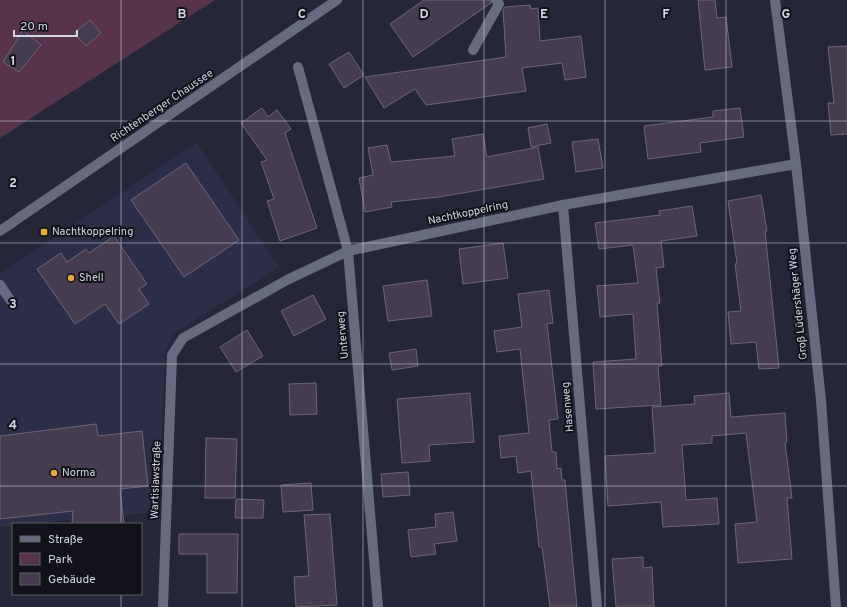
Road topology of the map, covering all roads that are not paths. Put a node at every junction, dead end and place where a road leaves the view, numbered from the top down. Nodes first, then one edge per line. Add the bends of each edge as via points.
1 (337, 0) edge
2 (496, 0) edge
3 (775, 0) edge
4 (473, 50) dead end
5 (298, 67) dead end
6 (796, 164) junction
7 (563, 205) junction
8 (0, 232) edge
9 (348, 251) junction
10 (0, 285) edge
11 (11, 301) dead end
12 (172, 354) joint
13 (163, 607) edge
14 (378, 607) edge
15 (597, 607) edge
16 (836, 607) edge

1 - 8 street, Richtenberger Chaussee
2 - 4 street via 499,4
3 - 6 street, Groß Lüdershäger Weg
5 - 9 street, Unterweg
6 - 7 street, Nachtkoppelring
6 - 16 street, Groß Lüdershäger Weg via 820,400
7 - 9 street, Nachtkoppelring
7 - 15 street, Hasenweg
9 - 12 street, Nachtkoppelring via 287,280 183,338
9 - 14 street, Unterweg
10 - 11 street
12 - 13 street, Wartislawstraße

